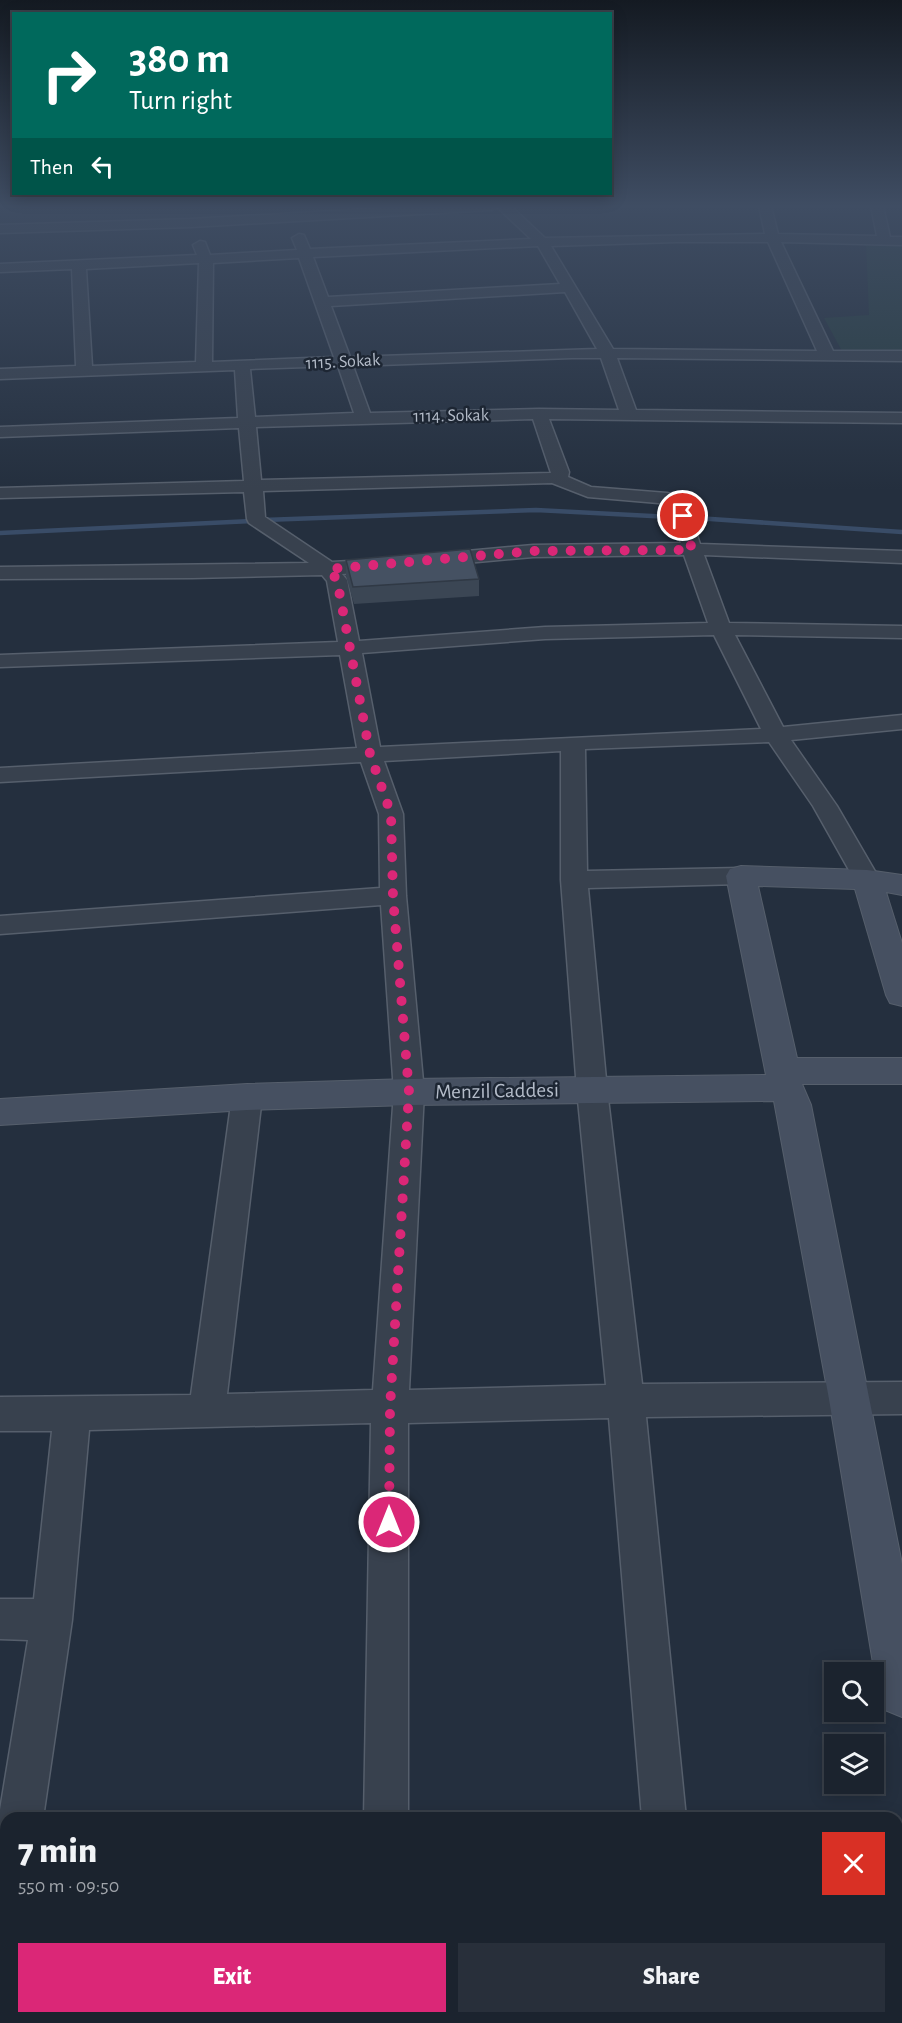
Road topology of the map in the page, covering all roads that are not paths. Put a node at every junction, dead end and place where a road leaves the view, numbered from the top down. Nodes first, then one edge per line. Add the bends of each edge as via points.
1 (81, 300) edge
2 (205, 300) edge
3 (350, 300) edge
4 (576, 300) edge
5 (802, 300) edge
6 (322, 302) joint
7 (607, 352) junction
8 (827, 355) junction
9 (902, 356) edge
10 (343, 362) junction
11 (242, 366) junction
12 (204, 367) junction
13 (84, 371) junction
14 (0, 374) edge
15 (539, 414) junction
16 (629, 414) junction
17 (364, 418) junction
18 (902, 418) edge
19 (246, 422) junction
20 (0, 432) edge
21 (555, 478) junction
22 (252, 485) junction
23 (0, 493) edge
24 (692, 550) junction
25 (902, 557) edge
26 (329, 569) junction
27 (0, 573) edge
28 (721, 629) junction
29 (902, 632) edge
30 (348, 648) junction
31 (0, 661) edge
32 (902, 722) edge
33 (776, 735) junction
34 (573, 743) junction
35 (370, 754) junction
36 (0, 775) edge
37 (741, 876) junction
38 (574, 880) junction
39 (867, 880) junction
40 (902, 885) edge
41 (393, 897) junction
42 (0, 925) edge
43 (902, 994) edge
44 (902, 1071) edge
45 (784, 1079) junction
46 (592, 1090) junction
47 (409, 1092) junction
48 (247, 1097) junction
49 (0, 1112) edge
50 (902, 1398) edge
51 (850, 1399) junction
52 (626, 1401) junction
53 (390, 1408) junction
54 (207, 1410) junction
55 (0, 1414) edge
56 (72, 1414) junction
57 (0, 1619) edge
58 (52, 1620) junction
59 (902, 1693) edge
60 (22, 1812) edge
61 (386, 1812) edge
62 (663, 1812) edge

1 - 13 street
2 - 12 street
3 - 6 street
4 - 7 street
5 - 8 street
6 - 10 street
7 - 8 street, 1115. Sokak
7 - 10 street, 1115. Sokak
7 - 16 street
8 - 9 street, 1115. Sokak
10 - 11 street, 1115. Sokak
10 - 17 street
11 - 12 street, 1115. Sokak
11 - 19 street
12 - 13 street, 1115. Sokak
13 - 14 street, 1115. Sokak
15 - 16 street, 1114. Sokak
15 - 17 street, 1114. Sokak
15 - 21 street via 560,472
16 - 18 street, 1114. Sokak
17 - 19 street, 1114. Sokak
19 - 20 street, 1114. Sokak
19 - 22 street
21 - 22 street
21 - 24 street via 588,492 678,501
22 - 23 street
22 - 26 street via 256,519
24 - 25 street
24 - 26 street via 533,551
24 - 28 street
26 - 27 street
26 - 30 street via 337,580
28 - 29 street
28 - 30 street via 545,633
28 - 33 street
30 - 31 street
30 - 35 street
32 - 33 street
33 - 34 street
33 - 39 street via 825,806
34 - 35 street
34 - 38 street
35 - 36 street
35 - 41 street via 391,814
37 - 38 street
37 - 39 street
37 - 45 street
38 - 46 street
39 - 40 street
39 - 43 street
41 - 42 street
41 - 47 street
44 - 45 street, Menzil Caddesi
45 - 46 street, Menzil Caddesi
45 - 51 street via 793,1105
46 - 47 street, Menzil Caddesi
46 - 52 street
47 - 48 street, Menzil Caddesi
47 - 53 street
48 - 49 street, Menzil Caddesi
48 - 54 street
50 - 51 street
51 - 52 street
51 - 59 street
52 - 53 street
52 - 62 street
53 - 54 street
53 - 61 street
54 - 56 street
55 - 56 street
56 - 58 street
57 - 58 street
58 - 60 street

